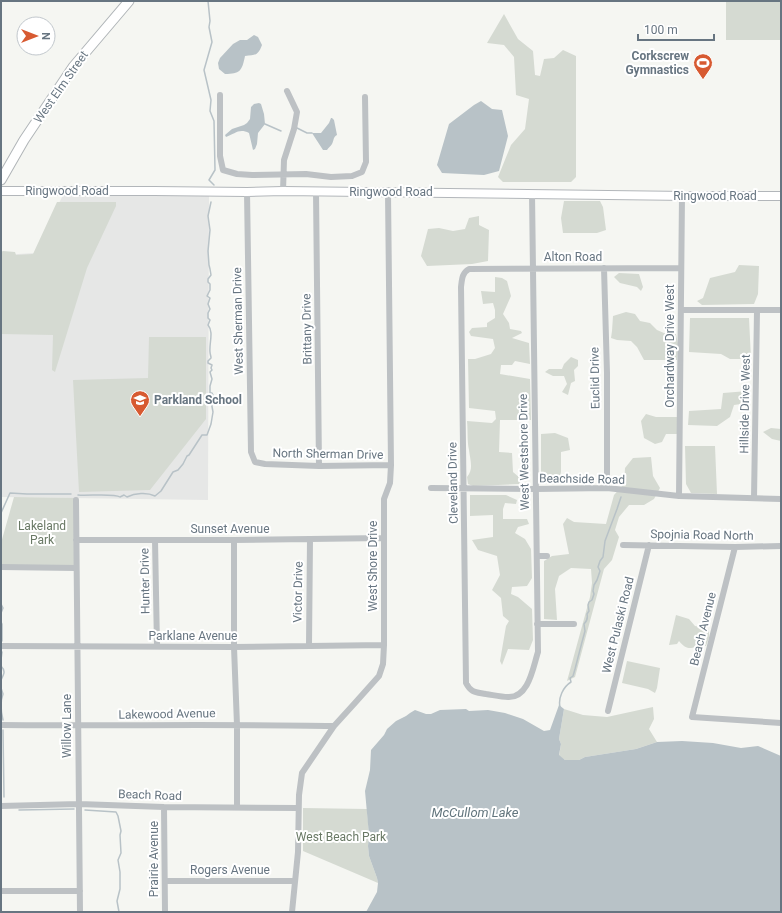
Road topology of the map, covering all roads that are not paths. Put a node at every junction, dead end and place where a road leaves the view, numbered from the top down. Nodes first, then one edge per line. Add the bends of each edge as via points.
1 (129, 1) edge
2 (287, 91) dead end
3 (220, 95) dead end
4 (365, 97) dead end
5 (283, 174) junction
6 (1, 180) edge
7 (1, 191) edge
8 (283, 191) junction
9 (247, 192) junction
10 (316, 192) junction
11 (388, 193) junction
12 (532, 194) junction
13 (682, 196) junction
14 (781, 196) edge
15 (604, 268) junction
16 (681, 268) junction
17 (533, 269) junction
18 (465, 272) joint
19 (681, 310) junction
20 (781, 310) edge
21 (757, 311) junction
22 (264, 464) joint
23 (391, 465) junction
24 (319, 466) junction
25 (431, 488) dead end
26 (607, 488) junction
27 (464, 489) junction
28 (536, 489) junction
29 (679, 496) junction
30 (754, 498) junction
31 (781, 499) edge
32 (76, 500) dead end
33 (384, 538) junction
34 (310, 539) junction
35 (76, 540) junction
36 (155, 540) junction
37 (234, 540) junction
38 (623, 545) dead end
39 (649, 545) junction
40 (781, 546) edge
41 (735, 547) junction
42 (537, 556) junction
43 (547, 556) dead end
44 (1, 567) edge
45 (76, 568) junction
46 (537, 624) junction
47 (574, 624) dead end
48 (309, 645) junction
49 (384, 645) junction
50 (1, 646) edge
51 (156, 646) junction
52 (78, 647) junction
53 (234, 647) junction
54 (508, 698) joint
55 (608, 711) dead end
56 (781, 723) edge
57 (237, 724) junction
58 (1, 725) edge
59 (78, 726) junction
60 (334, 726) junction
61 (79, 804) junction
62 (1, 806) edge
63 (164, 807) junction
64 (237, 807) junction
65 (298, 808) junction
66 (165, 881) junction
67 (295, 881) junction
68 (1, 891) edge
69 (80, 892) junction
70 (80, 912) edge
71 (165, 912) edge
72 (292, 912) edge

1 - 6 main road, West Elm Street via 73,67 24,140
2 - 5 street via 296,112
3 - 5 street via 220,156 223,170 237,174
4 - 5 street via 366,162 362,172 352,176 331,177
5 - 8 street
7 - 9 street, Ringwood Road
8 - 9 street, Ringwood Road
8 - 10 street, Ringwood Road
9 - 22 street, West Sherman Drive via 251,452 256,462
10 - 11 street, Ringwood Road
10 - 24 street, Brittany Drive
11 - 12 street, Ringwood Road
11 - 23 street, West Shore Drive
12 - 13 street, Ringwood Road
12 - 17 street, West Westshore Drive
13 - 14 street, Ringwood Road
13 - 16 street, Orchardway Drive West
15 - 16 street, Alton Road
15 - 17 street, Alton Road
15 - 26 street, Euclid Drive
16 - 19 street, Orchardway Drive West
17 - 18 street, Alton Road via 469,269
17 - 28 street, West Westshore Drive
18 - 27 street, Cleveland Drive via 461,287
19 - 21 street
19 - 29 street, Orchardway Drive West
20 - 21 street
21 - 30 street, Hillside Drive West
22 - 24 street, North Sherman Drive
23 - 24 street, North Sherman Drive
23 - 33 street, West Shore Drive via 390,483 384,499
25 - 27 street, Beachside Road
26 - 28 street, Beachside Road
26 - 29 street, Beachside Road
27 - 28 street, Beachside Road
27 - 54 street, Cleveland Drive via 466,683 474,692
28 - 42 street, West Westshore Drive
29 - 30 street, Beachside Road
30 - 31 street, Beachside Road
32 - 35 street, Willow Lane
33 - 34 street, Sunset Avenue
33 - 49 street, West Shore Drive
34 - 37 street, Sunset Avenue
34 - 48 street, Victor Drive
35 - 36 street, Sunset Avenue
35 - 45 street, Willow Lane
36 - 37 street, Sunset Avenue
36 - 51 street, Hunter Drive
37 - 53 street
38 - 39 street, Spojnia Road North
39 - 41 street, Spojnia Road North
39 - 55 street, West Pulaski Road
40 - 41 street, Spojnia Road North
41 - 56 street, Beach Avenue via 692,717
42 - 43 street
42 - 46 street, West Westshore Drive
44 - 45 street
45 - 52 street, Willow Lane
46 - 47 street
46 - 54 street, West Westshore Drive via 538,652 530,678 518,695
48 - 49 street, Parklane Avenue
48 - 53 street, Parklane Avenue
49 - 60 street, West Shore Drive via 383,664 379,676
50 - 52 street, Parklane Avenue
51 - 52 street, Parklane Avenue
51 - 53 street, Parklane Avenue
52 - 59 street, Willow Lane
53 - 57 street
57 - 59 street, Lakewood Avenue
57 - 60 street, Lakewood Avenue
57 - 64 street
58 - 59 street, Lakewood Avenue
59 - 61 street, Willow Lane
60 - 65 street, West Shore Drive via 302,773
61 - 62 street, Beach Road
61 - 63 street, Beach Road
61 - 69 street, Willow Lane
63 - 64 street, Beach Road
63 - 66 street, Prairie Avenue
64 - 65 street, Beach Road
65 - 67 street, West Shore Drive
66 - 67 street, Rogers Avenue
66 - 71 street, Prairie Avenue
67 - 72 street, West Shore Drive
68 - 69 street
69 - 70 street, Willow Lane

